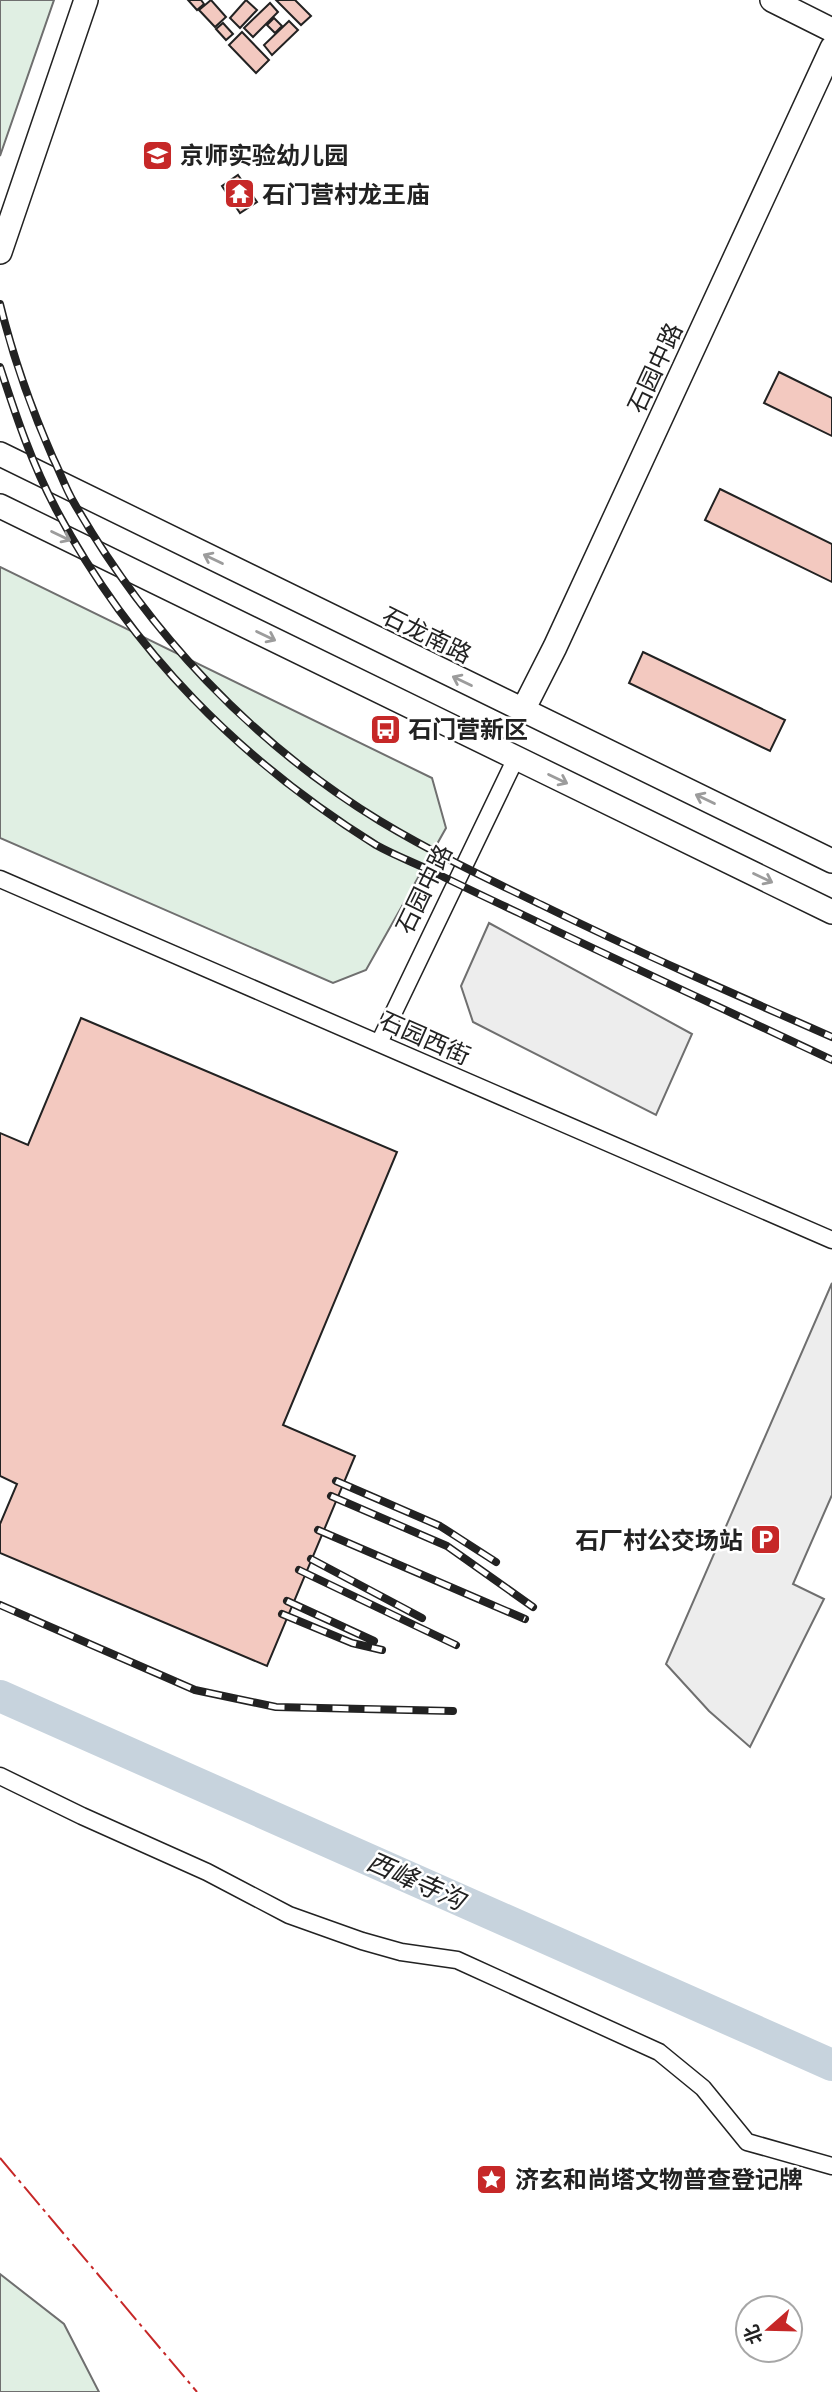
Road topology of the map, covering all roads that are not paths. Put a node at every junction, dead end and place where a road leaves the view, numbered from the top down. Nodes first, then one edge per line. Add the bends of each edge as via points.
1 (86, 0) edge
2 (772, 0) edge
3 (832, 30) edge
4 (832, 48) edge
5 (0, 252) edge
6 (0, 454) edge
7 (0, 506) edge
8 (523, 710) junction
9 (516, 758) junction
10 (832, 861) edge
11 (0, 878) edge
12 (832, 912) edge
13 (379, 1043) junction
14 (832, 1240) edge
15 (0, 1776) edge
16 (832, 2166) edge

1 - 5 main road
2 - 3 main road
4 - 8 main road, 石园中路
8 -> 6 main road, 石龙南路
7 -> 9 main road
10 -> 8 main road, 石龙南路
9 -> 12 main road
9 - 13 street, 石园中路
11 - 13 street, 石园西街
13 - 14 street, 石园西街
15 - 16 street via 289,1915 401,1952 457,1960 659,2052 703,2088 747,2142

